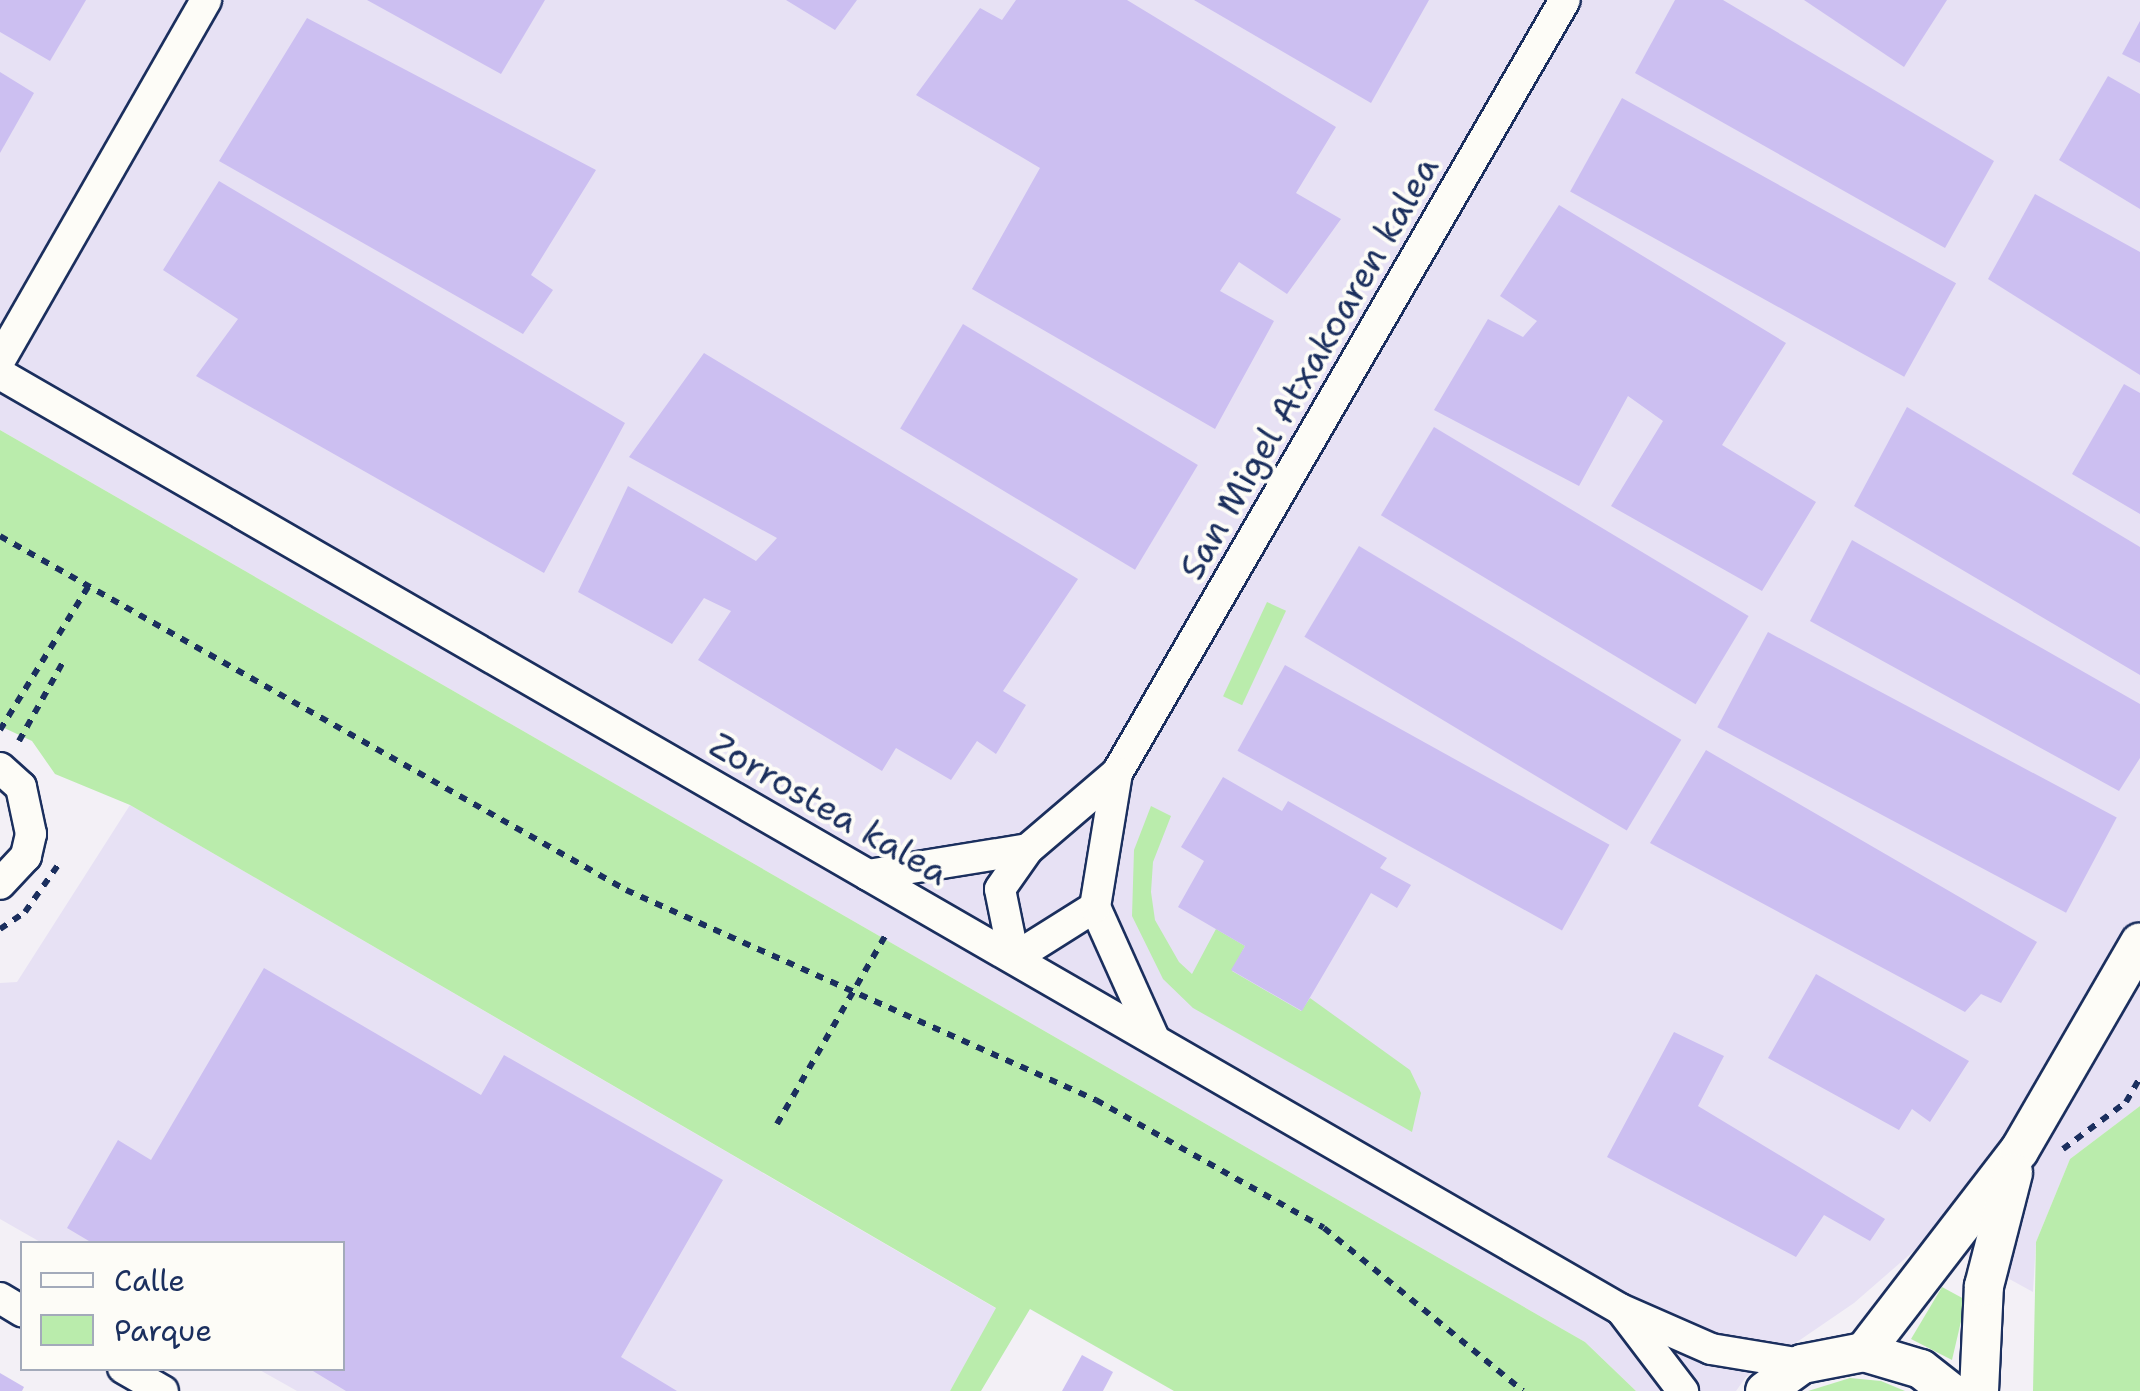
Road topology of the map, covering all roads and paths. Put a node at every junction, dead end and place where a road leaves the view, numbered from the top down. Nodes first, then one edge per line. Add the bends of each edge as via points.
1 (206, 0) edge
2 (1565, 0) edge
3 (0, 360) edge
4 (0, 374) edge
5 (0, 536) edge
6 (88, 587) junction
7 (63, 662) dead end
8 (0, 730) edge
9 (19, 741) dead end
10 (0, 768) edge
11 (1117, 774) junction
12 (1028, 849) junction
13 (868, 875) junction
14 (0, 884) edge
15 (1096, 907) junction
16 (888, 931) dead end
17 (2140, 942) edge
18 (1014, 958) junction
19 (859, 990) junction
20 (1154, 1038) junction
21 (2140, 1078) edge
22 (777, 1124) dead end
23 (2020, 1151) junction
24 (2056, 1162) dead end
25 (1620, 1309) junction
26 (1864, 1352) junction
27 (1802, 1364) junction
28 (128, 1371) edge
29 (162, 1391) edge
30 (1523, 1391) edge
31 (1683, 1391) edge
32 (1765, 1391) edge
33 (1949, 1391) edge
34 (1979, 1391) edge

1 - 3 street
2 - 11 street, San Migel Atxakoaren kalea
4 - 13 street, Zorrostea kalea
5 - 6 path
6 - 8 path
6 - 19 path via 626,890
7 - 9 path
10 - 14 street via 21,787 32,834 26,856
11 - 12 street, San Migel Atxakoaren kalea
11 - 15 street, San Migel Atxakoaren kalea
12 - 13 street
12 - 18 street, San Migel Atxakoaren kalea via 1000,889
13 - 18 street, Zorrostea kalea
15 - 18 street
15 - 20 street
16 - 19 path
17 - 23 street
18 - 20 street, Zorrostea kalea
19 - 22 path
19 - 30 path via 1096,1100 1324,1228
20 - 25 street, Zorrostea kalea
21 - 24 path via 2126,1102
23 - 26 street
23 - 34 street via 1984,1286
25 - 27 street, Zorrostea kalea via 1712,1349
25 - 31 street, Zorrostea kalea
26 - 27 street
26 - 33 street via 1921,1369
27 - 32 street
28 - 29 street

